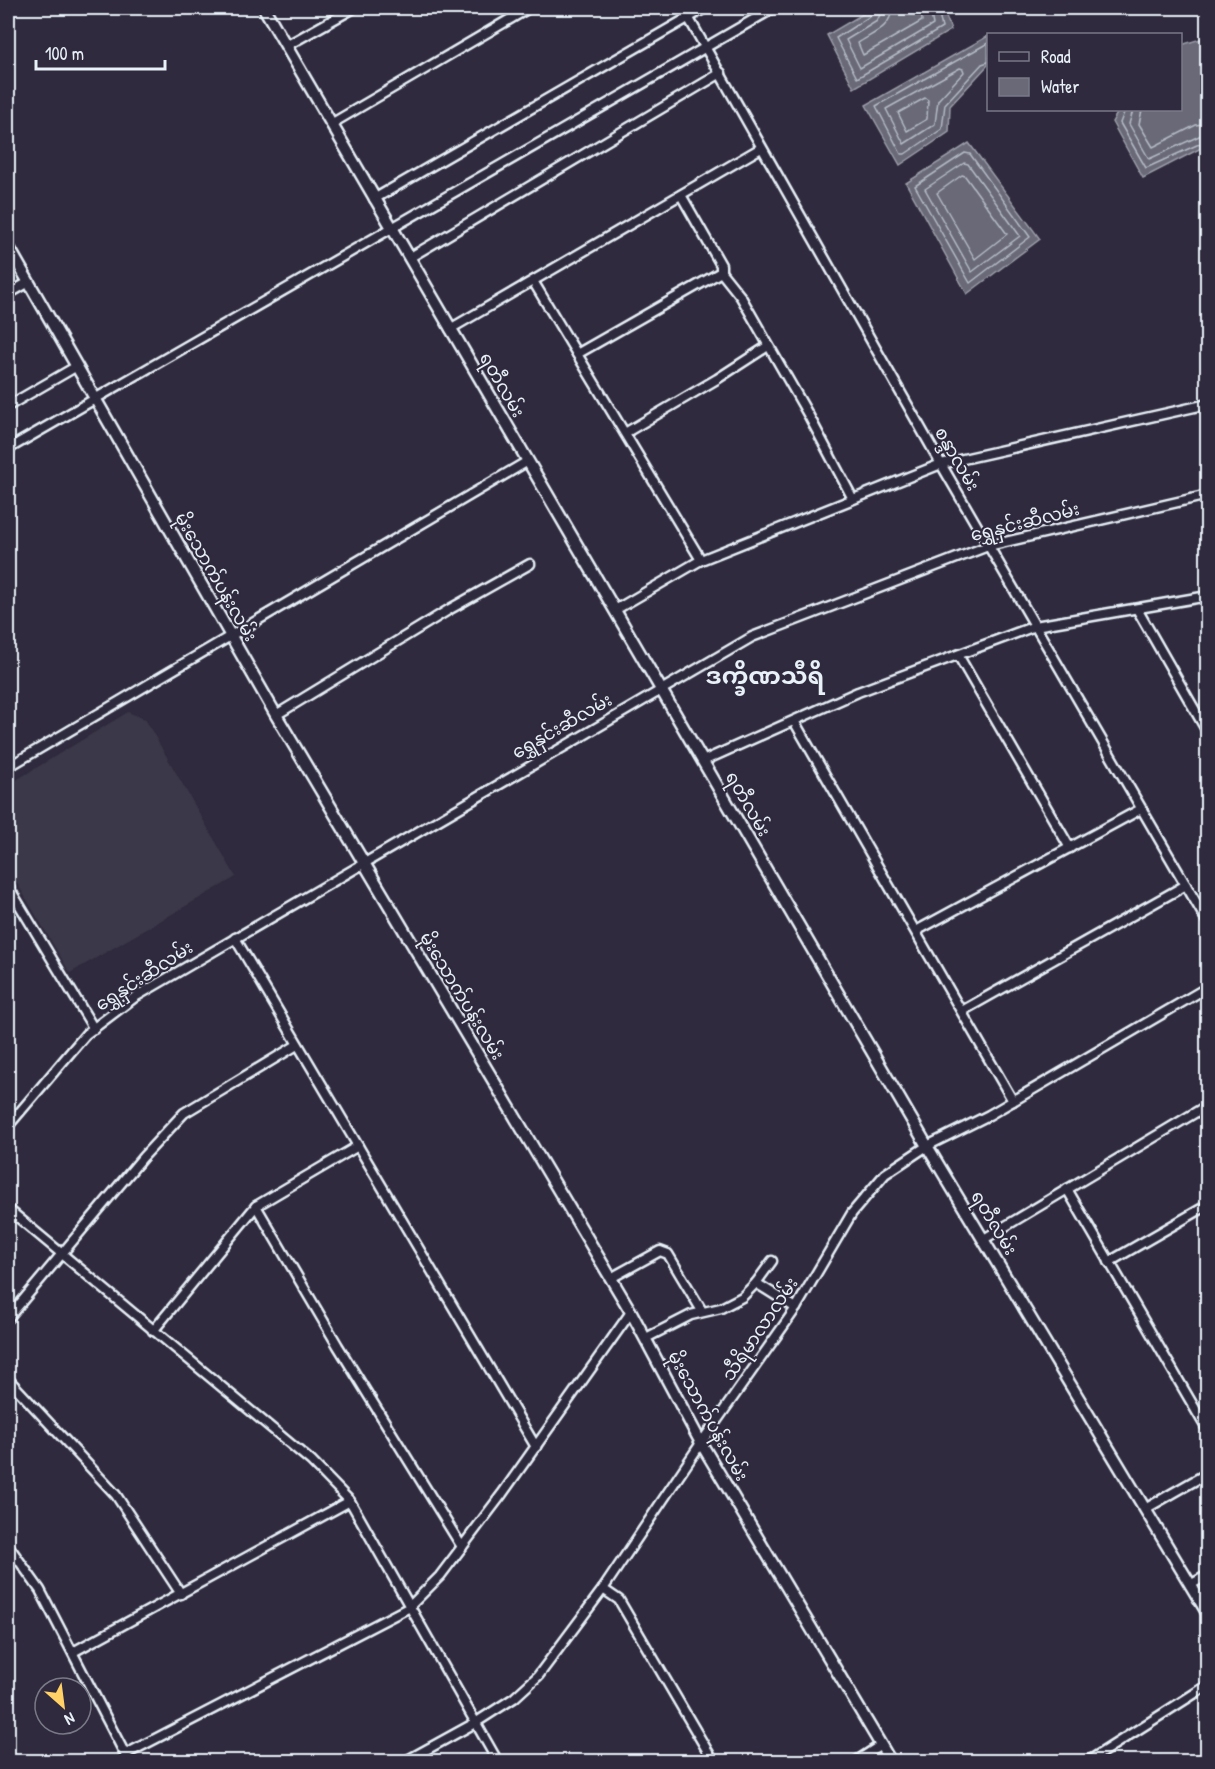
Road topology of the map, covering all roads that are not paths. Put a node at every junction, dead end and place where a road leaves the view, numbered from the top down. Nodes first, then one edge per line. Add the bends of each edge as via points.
1 (264, 8) edge
2 (354, 8) edge
3 (529, 8) edge
4 (683, 8) edge
5 (705, 8) edge
6 (774, 8) edge
7 (689, 17) junction
8 (286, 46) junction
9 (706, 46) junction
10 (721, 73) junction
11 (331, 124) junction
12 (761, 148) junction
13 (681, 195) junction
14 (374, 198) junction
15 (392, 229) junction
16 (8, 246) edge
17 (409, 258) junction
18 (720, 272) junction
19 (533, 281) junction
20 (29, 282) junction
21 (8, 294) edge
22 (450, 329) junction
23 (768, 346) junction
24 (577, 354) junction
25 (77, 366) junction
26 (95, 398) junction
27 (1208, 404) edge
28 (8, 406) edge
29 (625, 433) junction
30 (8, 449) edge
31 (528, 461) junction
32 (941, 465) junction
33 (1208, 495) edge
34 (853, 499) junction
35 (988, 546) junction
36 (701, 560) junction
37 (530, 564) dead end
38 (1208, 596) edge
39 (1137, 609) junction
40 (615, 610) junction
41 (1035, 626) junction
42 (231, 637) junction
43 (958, 655) junction
44 (661, 688) junction
45 (276, 715) junction
46 (794, 721) junction
47 (1208, 734) edge
48 (704, 761) junction
49 (8, 767) edge
50 (1141, 809) junction
51 (1070, 848) junction
52 (363, 862) junction
53 (1186, 885) junction
54 (8, 886) edge
55 (1208, 923) edge
56 (916, 931) junction
57 (235, 938) junction
58 (1208, 987) edge
59 (962, 1011) junction
60 (94, 1029) junction
61 (297, 1045) junction
62 (1013, 1101) junction
63 (1208, 1105) edge
64 (8, 1126) edge
65 (358, 1146) junction
66 (927, 1146) junction
67 (1067, 1189) junction
68 (1208, 1205) edge
69 (256, 1206) junction
70 (8, 1209) edge
71 (984, 1239) junction
72 (61, 1254) junction
73 (772, 1262) dead end
74 (1109, 1262) junction
75 (611, 1278) junction
76 (756, 1283) junction
77 (796, 1308) junction
78 (702, 1311) junction
79 (631, 1312) junction
80 (8, 1318) edge
81 (153, 1330) junction
82 (646, 1338) junction
83 (8, 1379) edge
84 (1208, 1431) edge
85 (701, 1443) junction
86 (536, 1447) junction
87 (1208, 1473) edge
88 (350, 1502) junction
89 (1145, 1509) junction
90 (8, 1545) edge
91 (462, 1547) junction
92 (1208, 1575) edge
93 (1190, 1585) junction
94 (603, 1590) junction
95 (181, 1594) junction
96 (408, 1608) junction
97 (1208, 1614) edge
98 (73, 1652) junction
99 (1208, 1685) edge
100 (475, 1723) junction
101 (881, 1746) junction
102 (128, 1758) edge
103 (404, 1761) edge
104 (498, 1761) edge
105 (714, 1761) edge
106 (855, 1761) edge
107 (891, 1761) edge
108 (1087, 1761) edge

1 - 8 street, ရတီလမ်း
2 - 8 street
3 - 11 street
4 - 7 street, စန္ဒာလမ်း
5 - 7 street
6 - 9 street
7 - 9 street, စန္ဒာလမ်း
7 - 14 street
8 - 11 street, ရတီလမ်း
9 - 10 street, စန္ဒာလမ်း
9 - 15 street
10 - 12 street, စန္ဒာလမ်း
10 - 17 street
11 - 14 street, ရတီလမ်း
12 - 13 street
12 - 32 street, စန္ဒာလမ်း
13 - 18 street via 721,265
13 - 19 street
14 - 15 street, ရတီလမ်း
15 - 17 street, ရတီလမ်း
15 - 26 street
16 - 20 street, မိုးသောက်ပန်းလမ်း
17 - 22 street, ရတီလမ်း
18 - 23 street via 741,297
18 - 24 street
19 - 22 street
19 - 24 street
20 - 21 street
20 - 25 street, မိုးသောက်ပန်းလမ်း
22 - 31 street, ရတီလမ်း
23 - 29 street
23 - 34 street
24 - 29 street
25 - 26 street, မိုးသောက်ပန်းလမ်း
25 - 28 street
26 - 30 street
26 - 42 street, မိုးသောက်ပန်းလမ်း
27 - 32 street
29 - 36 street
31 - 40 street, ရတီလမ်း
31 - 42 street
32 - 34 street
32 - 35 street, စန္ဒာလမ်း
33 - 35 street, ရွှေနှင်းဆီလမ်း
34 - 36 street
35 - 41 street, စန္ဒာလမ်း
35 - 44 street, ရွှေနှင်းဆီလမ်း via 752,637
36 - 40 street
37 - 45 street
38 - 39 street
39 - 41 street
39 - 47 street
40 - 44 street, ရတီလမ်း
41 - 43 street
41 - 50 street, စန္ဒာလမ်း
42 - 45 street, မိုးသောက်ပန်းလမ်း
42 - 49 street
43 - 46 street via 858,692
43 - 51 street
44 - 48 street, ရတီလမ်း
44 - 52 street, ရွှေနှင်းဆီလမ်း
45 - 52 street, မိုးသောက်ပန်းလမ်း
46 - 48 street
46 - 56 street
48 - 66 street, ရတီလမ်း
50 - 51 street
50 - 53 street, စန္ဒာလမ်း
51 - 56 street
52 - 57 street, ရွှေနှင်းဆီလမ်း
52 - 75 street, မိုးသောက်ပန်းလမ်း
53 - 55 street, စန္ဒာလမ်း
53 - 59 street
54 - 60 street
56 - 59 street
57 - 60 street, ရွှေနှင်းဆီလမ်း via 135,997
57 - 61 street
58 - 62 street, သီရိမာလာလမ်း
59 - 62 street
60 - 64 street, ရွှေနှင်းဆီလမ်း
61 - 65 street
61 - 72 street via 184,1113
62 - 66 street, သီရိမာလာလမ်း
63 - 67 street
65 - 69 street
65 - 86 street
66 - 71 street, ရတီလမ်း
66 - 77 street, သီရိမာလာလမ်း via 885,1174 852,1213
67 - 71 street
67 - 74 street
68 - 74 street
69 - 81 street
69 - 91 street
70 - 72 street
71 - 89 street, ရတီလမ်း
72 - 80 street
72 - 81 street
73 - 76 street
74 - 84 street
75 - 78 street via 660,1251 668,1254
75 - 79 street, မိုးသောက်ပန်းလမ်း
76 - 77 street
76 - 78 street via 742,1297 721,1308
77 - 85 street, သီရိမာလာလမ်း
78 - 82 street
79 - 82 street, မိုးသောက်ပန်းလမ်း
79 - 86 street
81 - 88 street via 311,1461
82 - 85 street, မိုးသောက်ပန်းလမ်း
83 - 95 street via 116,1495
85 - 94 street, သီရိမာလာလမ်း
85 - 101 street, မိုးသောက်ပန်းလမ်း
86 - 91 street
87 - 89 street
88 - 95 street
88 - 96 street
89 - 93 street, ရတီလမ်း
90 - 98 street via 40,1590
91 - 96 street
92 - 93 street
93 - 97 street, ရတီလမ်း
94 - 100 street, သီရိမာလာလမ်း via 538,1676 514,1698
94 - 105 street via 619,1600
95 - 98 street
96 - 100 street
96 - 102 street
98 - 102 street
99 - 108 street
100 - 103 street, သီရိမာလာလမ်း
100 - 104 street
101 - 106 street
101 - 107 street, မိုးသောက်ပန်းလမ်း

